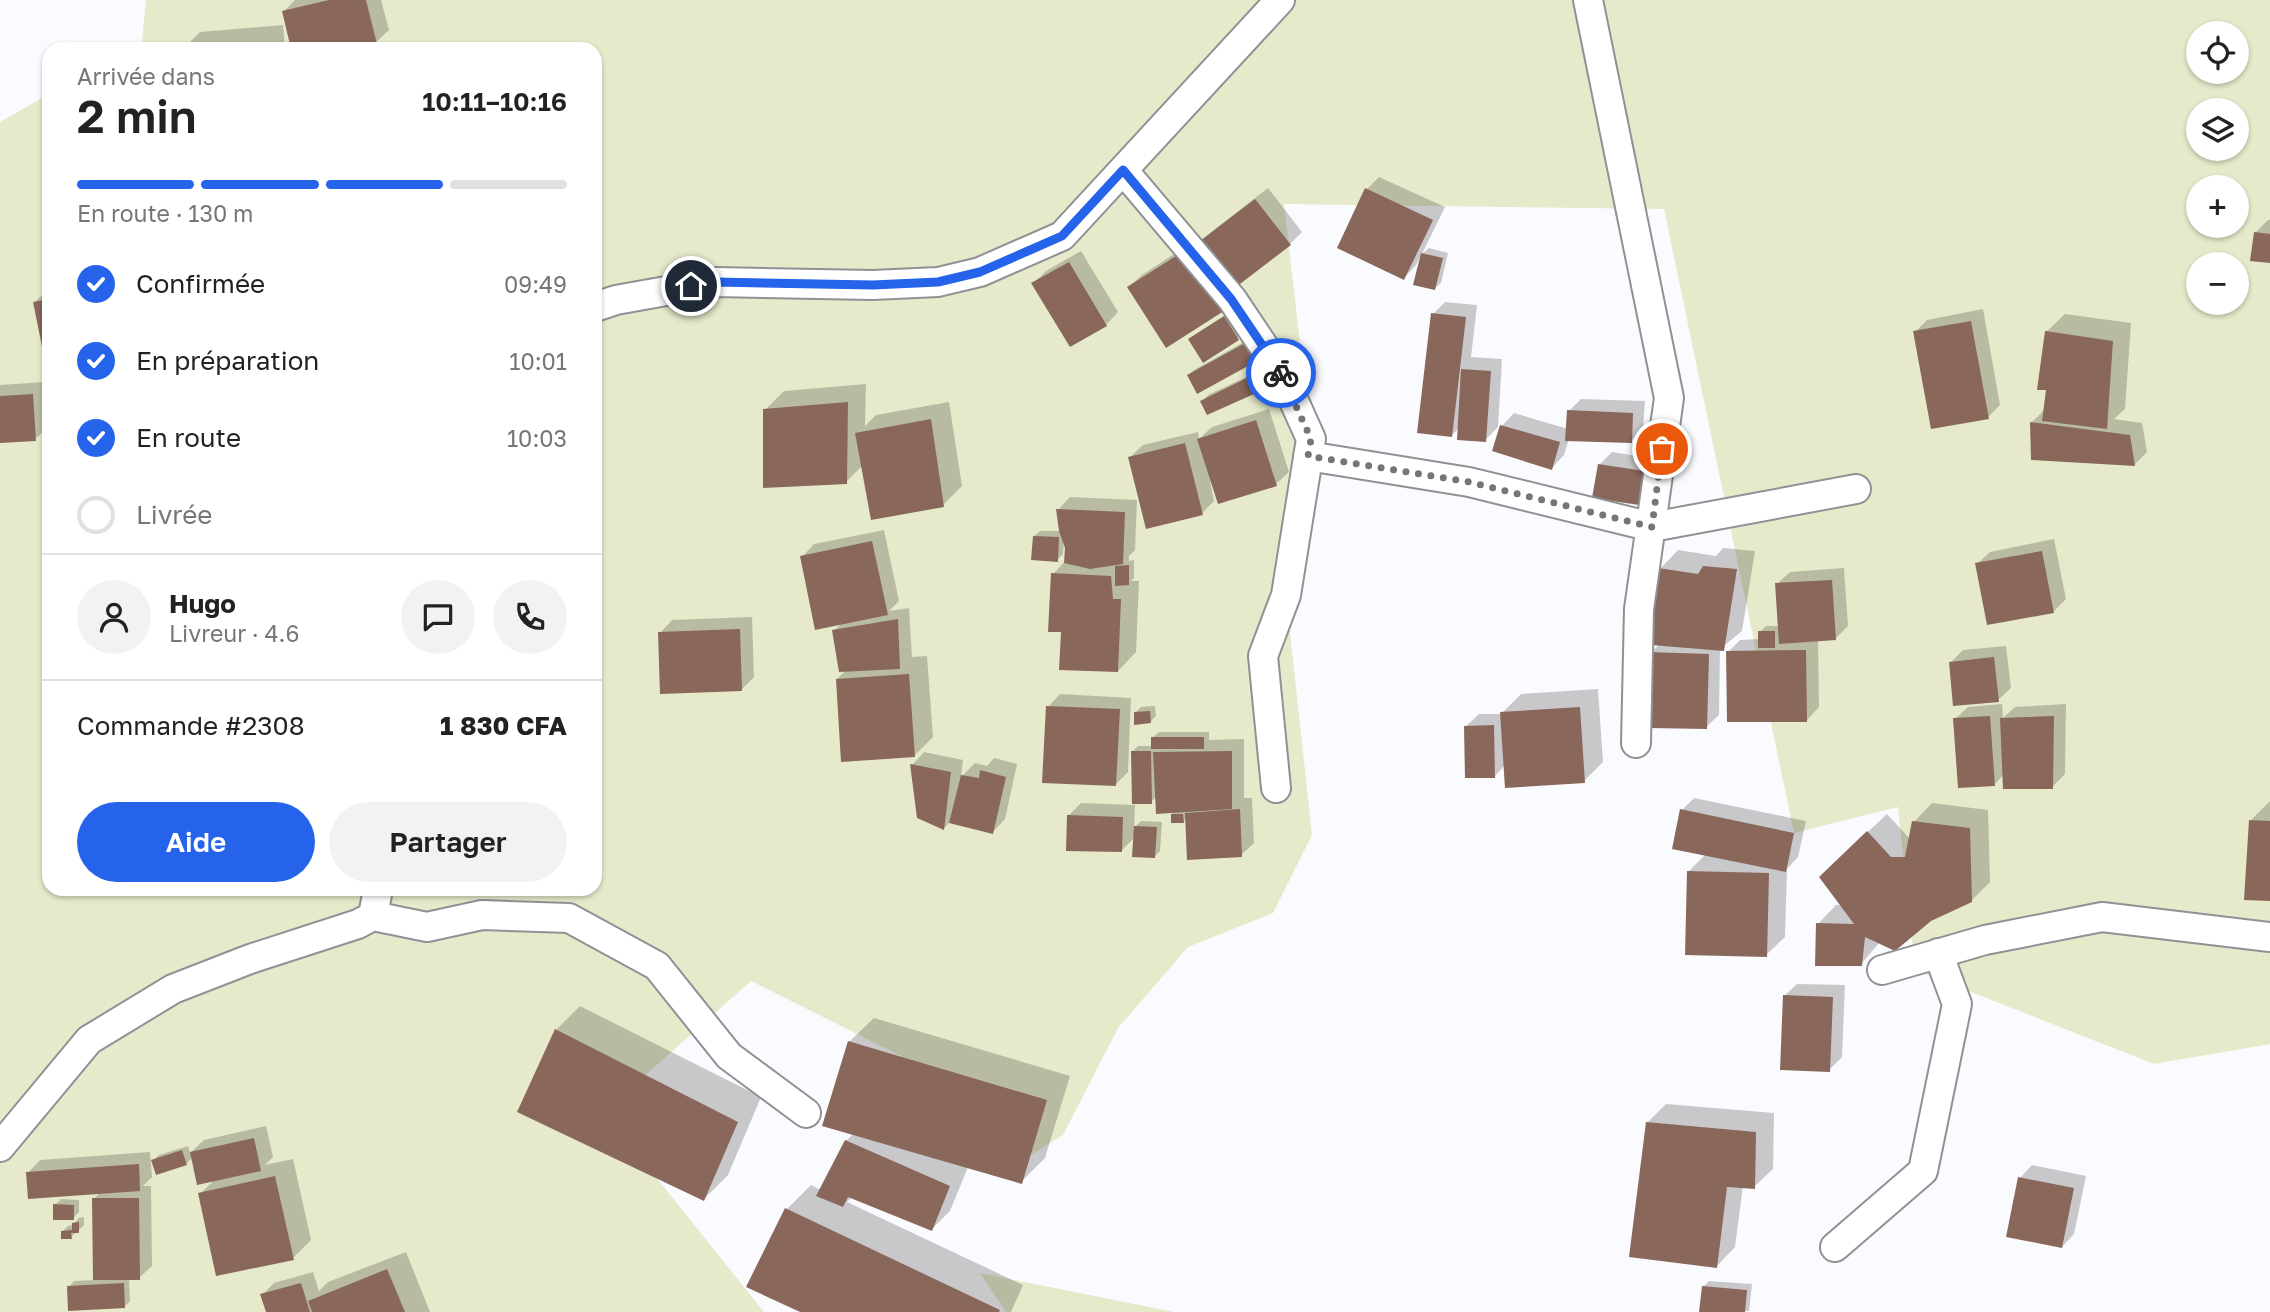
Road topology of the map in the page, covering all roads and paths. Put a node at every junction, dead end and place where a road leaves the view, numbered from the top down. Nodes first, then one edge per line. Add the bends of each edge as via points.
1 (1280, 0) edge
2 (1588, 0) edge
3 (1123, 170) junction
4 (602, 305) edge
5 (1308, 456) junction
6 (1856, 489) dead end
7 (1652, 527) junction
8 (1636, 743) dead end
9 (1276, 788) dead end
10 (375, 902) edge
11 (2270, 937) edge
12 (1938, 953) junction
13 (1882, 970) dead end
14 (806, 1113) dead end
15 (0, 1147) edge
16 (1835, 1247) dead end

1 - 3 street
2 - 7 street via 1669,398
3 - 4 street via 1062,236 980,272 938,282 873,285 716,282
3 - 5 street via 1231,299 1281,372 1311,439
5 - 7 street via 1469,482
5 - 9 street via 1286,595 1262,656
6 - 7 street
7 - 8 street via 1639,609
10 - 14 street via 428,928 482,915 569,918 657,966 729,1056
10 - 15 street via 341,930 173,989 89,1040
11 - 12 street via 2102,916
12 - 13 street
12 - 16 street via 1957,1004 1923,1171

